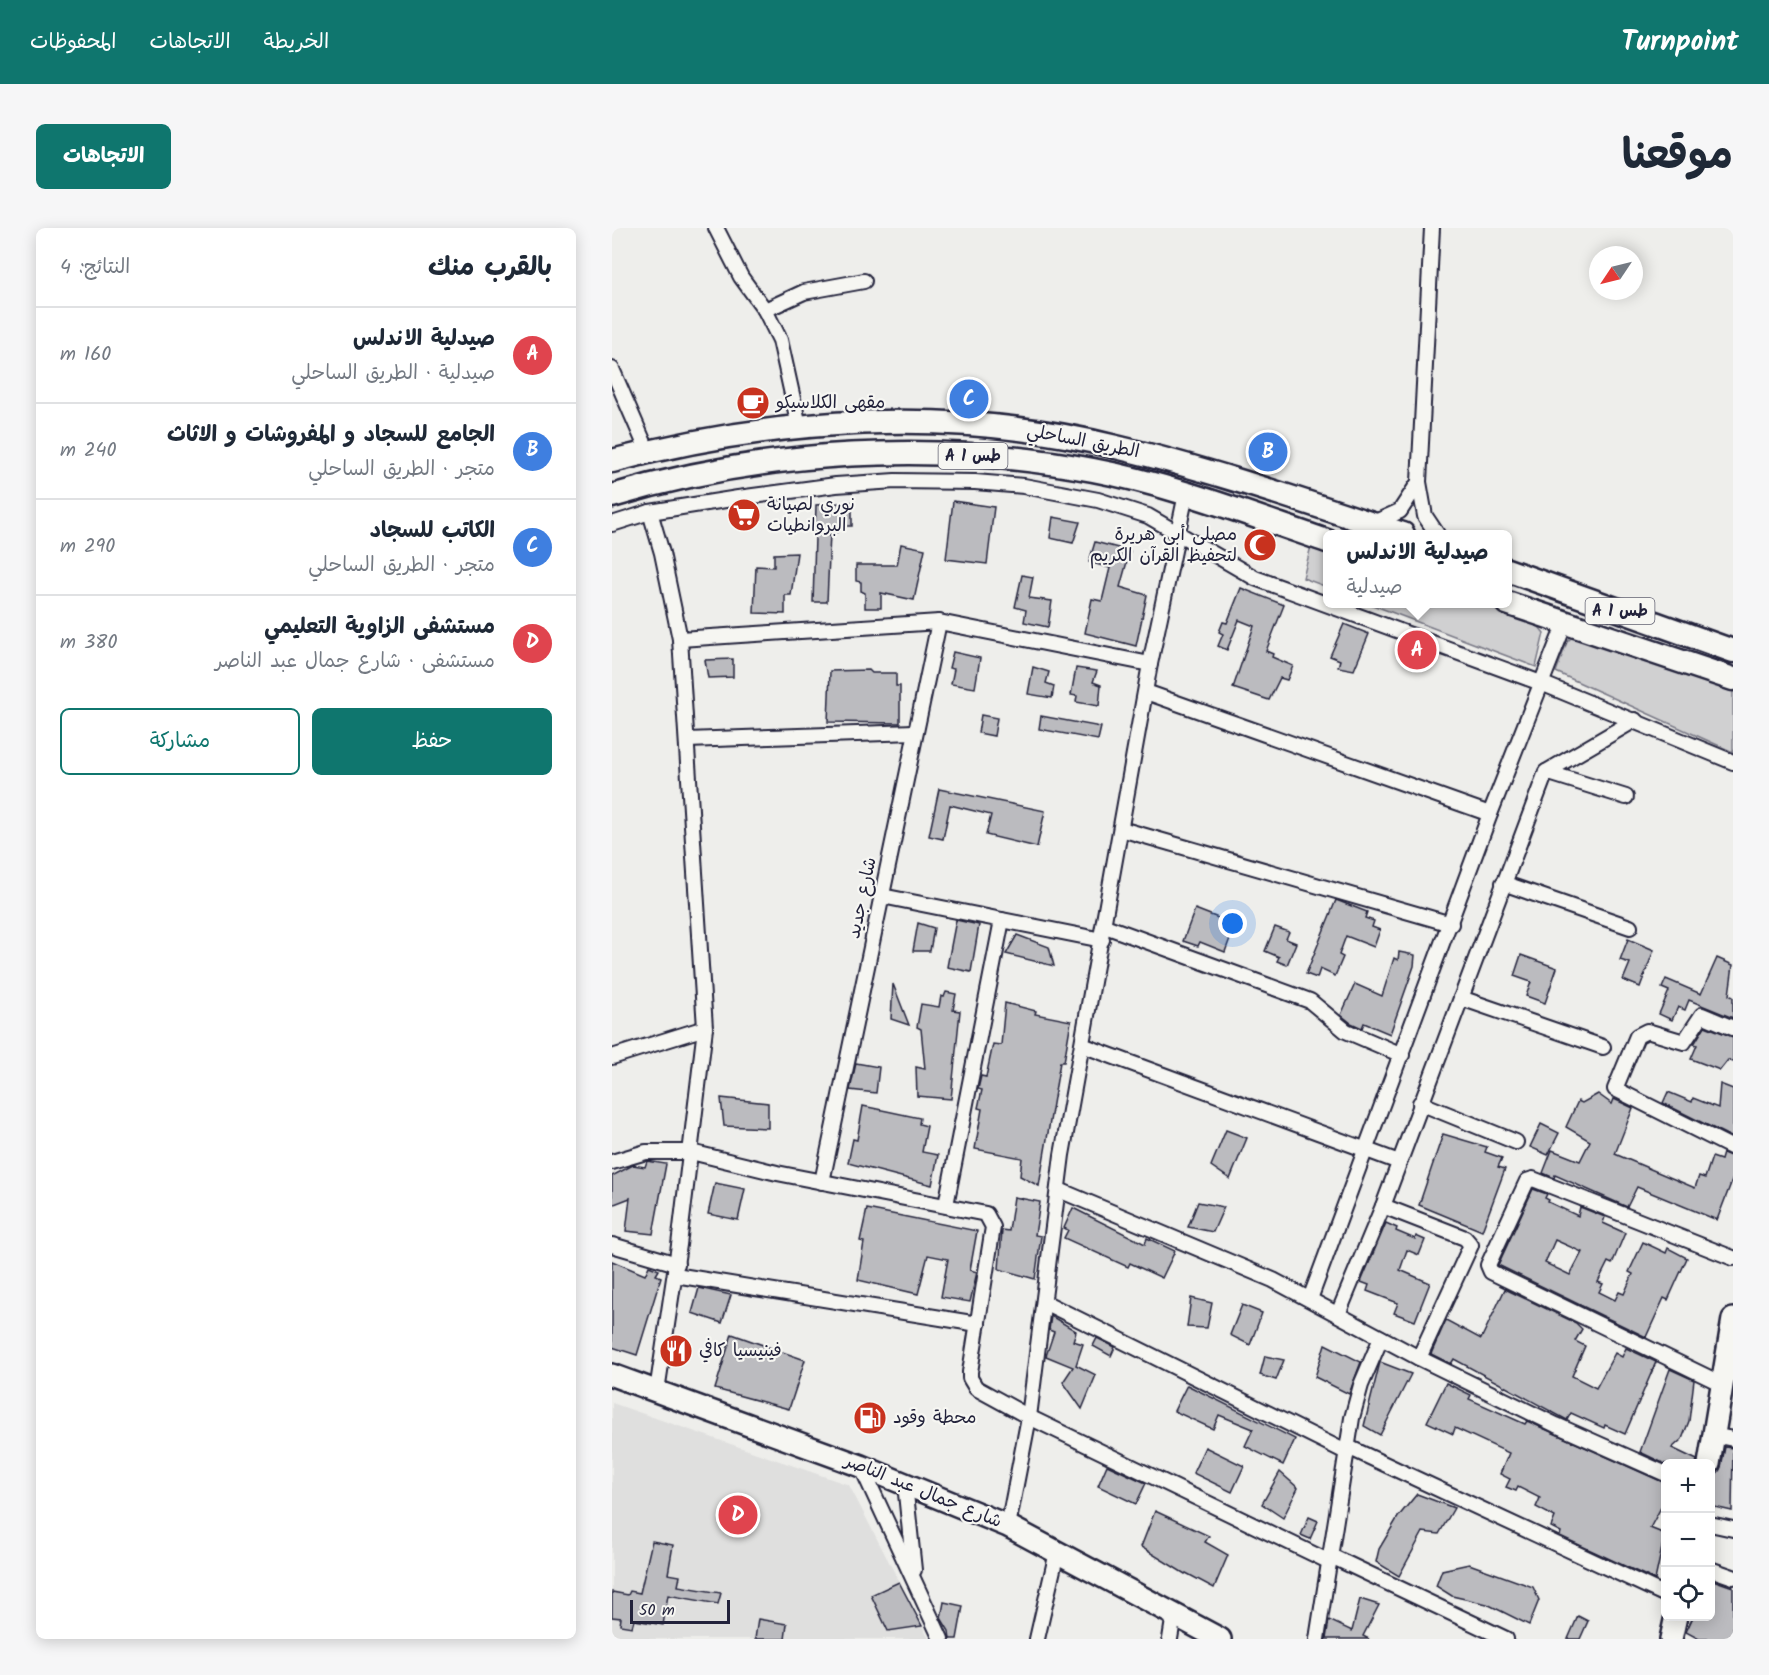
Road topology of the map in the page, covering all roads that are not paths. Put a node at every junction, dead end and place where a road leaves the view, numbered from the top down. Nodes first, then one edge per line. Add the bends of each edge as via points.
1 (716, 228) edge
2 (1432, 228) edge
3 (864, 281) dead end
4 (765, 310) junction
5 (612, 369) edge
6 (799, 426) junction
7 (648, 452) junction
8 (612, 461) edge
9 (1419, 482) junction
10 (1186, 494) junction
11 (612, 496) edge
12 (650, 512) junction
13 (612, 524) edge
14 (1371, 524) junction
15 (1390, 530) edge
16 (1434, 530) edge
17 (1177, 532) junction
18 (1323, 540) edge
19 (1512, 572) edge
20 (1323, 603) edge
21 (1512, 605) edge
22 (1337, 608) edge
23 (939, 622) junction
24 (1565, 623) junction
25 (680, 639) junction
26 (1729, 648) edge
27 (1150, 664) junction
28 (1733, 679) edge
29 (1541, 683) junction
30 (1146, 692) junction
31 (1635, 720) junction
32 (915, 732) junction
33 (687, 740) junction
34 (1733, 762) edge
35 (1546, 772) junction
36 (1626, 797) dead end
37 (1490, 814) junction
38 (1121, 829) junction
39 (1503, 883) junction
40 (882, 896) junction
41 (1002, 920) junction
42 (1451, 924) junction
43 (1105, 926) junction
44 (1630, 927) dead end
45 (1102, 940) junction
46 (1461, 998) junction
47 (705, 1028) junction
48 (1733, 1028) edge
49 (1082, 1045) junction
50 (1603, 1047) dead end
51 (1402, 1055) junction
52 (612, 1057) edge
53 (1420, 1103) junction
54 (1516, 1142) dead end
55 (1733, 1148) edge
56 (1367, 1150) junction
57 (691, 1152) junction
58 (612, 1162) edge
59 (1399, 1162) junction
60 (822, 1182) junction
61 (1059, 1190) junction
62 (945, 1205) junction
63 (1383, 1206) junction
64 (612, 1245) edge
65 (1733, 1258) edge
66 (676, 1269) junction
67 (1310, 1299) junction
68 (1044, 1302) junction
69 (1338, 1314) junction
70 (1733, 1319) edge
71 (978, 1324) junction
72 (1381, 1338) junction
73 (1730, 1356) edge
74 (1419, 1358) junction
75 (612, 1375) edge
76 (1722, 1384) junction
77 (657, 1390) junction
78 (1029, 1417) junction
79 (1723, 1437) edge
80 (1348, 1450) junction
81 (1711, 1459) edge
82 (861, 1466) junction
83 (1661, 1472) edge
84 (905, 1484) junction
85 (1715, 1525) edge
86 (1008, 1526) junction
87 (1733, 1528) edge
88 (1057, 1552) junction
89 (1330, 1559) junction
90 (1715, 1571) edge
91 (1733, 1577) edge
92 (916, 1581) junction
93 (1661, 1593) edge
94 (1174, 1614) junction
95 (941, 1639) edge
96 (1037, 1639) edge
97 (1170, 1639) edge
98 (1220, 1639) edge
99 (1317, 1639) edge
100 (1506, 1639) edge

1 - 4 street via 741,277
2 - 9 street
3 - 4 street via 804,292
4 - 6 street via 785,357
5 - 7 street
6 - 7 highway, الطريق الساحلي / A 1 طس
6 - 14 highway, الطريق الساحلي / A 1 طس via 939,422 1034,432 1114,446
7 - 8 highway, الطريق الساحلي / A 1 طس
9 - 14 street via 1400,511
9 - 16 street via 1425,516
10 - 11 highway, الطريق الساحلي / A 1 طس via 1093,470 1048,463 914,453 856,454 759,464
10 - 17 street
10 - 18 highway, الطريق الساحلي / A 1 طس
12 - 13 street
12 - 17 street via 836,485 975,482 1024,486 1122,506
12 - 25 street
14 - 15 highway, الطريق الساحلي / A 1 طس
17 - 20 street via 1255,578
17 - 27 street
19 - 26 highway, A 1 طس
21 - 24 highway, A 1 طس
22 - 29 street
23 - 25 street
23 - 27 street
23 - 32 street, شارع جديد
24 - 28 highway, A 1 طس
24 - 29 street
25 - 33 street
27 - 30 street
29 - 31 street
29 - 37 street
30 - 37 street
30 - 38 street
31 - 34 street
31 - 35 street
32 - 33 street
32 - 40 street, شارع جديد
33 - 47 street
35 - 36 street
35 - 39 street
37 - 42 street
38 - 42 street
38 - 43 street
39 - 44 street
39 - 46 street
40 - 41 street
40 - 60 street, شارع جديد
41 - 45 street
41 - 62 street
42 - 51 street
43 - 45 street
43 - 51 street via 1310,1001 1346,1031
45 - 49 street
46 - 50 street
46 - 53 street
47 - 52 street
47 - 57 street
48 - 55 street via 1702,1015 1684,1042 1642,1032 1615,1089
49 - 56 street
49 - 61 street
51 - 56 street
53 - 54 street
53 - 59 street
56 - 59 street
56 - 67 street
57 - 58 street via 646,1152
57 - 60 street
57 - 66 street
59 - 63 street
60 - 62 street
61 - 67 street
61 - 68 street
62 - 71 street via 981,1213 992,1222
63 - 69 street
63 - 74 street via 1465,1238 1471,1245
64 - 66 street
65 - 76 street via 1533,1179 1527,1181 1488,1265 1491,1272
66 - 71 street
66 - 77 street
67 - 69 street
68 - 78 street
68 - 80 street
69 - 72 street
70 - 73 main road
71 - 78 street via 970,1372 972,1383
72 - 74 street
72 - 80 street via 1358,1395
73 - 76 main road
74 - 83 street
75 - 77 main road, شارع جمال عبد الناصر
76 - 79 main road
77 - 82 main road, شارع جمال عبد الناصر
78 - 86 street
78 - 89 street
79 - 81 main road
80 - 89 street
80 - 93 street
82 - 84 main road, شارع جمال عبد الناصر
82 - 92 street
84 - 86 main road, شارع جمال عبد الناصر
84 - 92 street
85 - 87 street
86 - 88 main road, شارع جمال عبد الناصر
88 - 94 main road, شارع جمال عبد الناصر
88 - 96 street
89 - 99 street
89 - 100 street
90 - 91 street
92 - 95 street
94 - 97 street
94 - 98 main road, شارع جمال عبد الناصر

